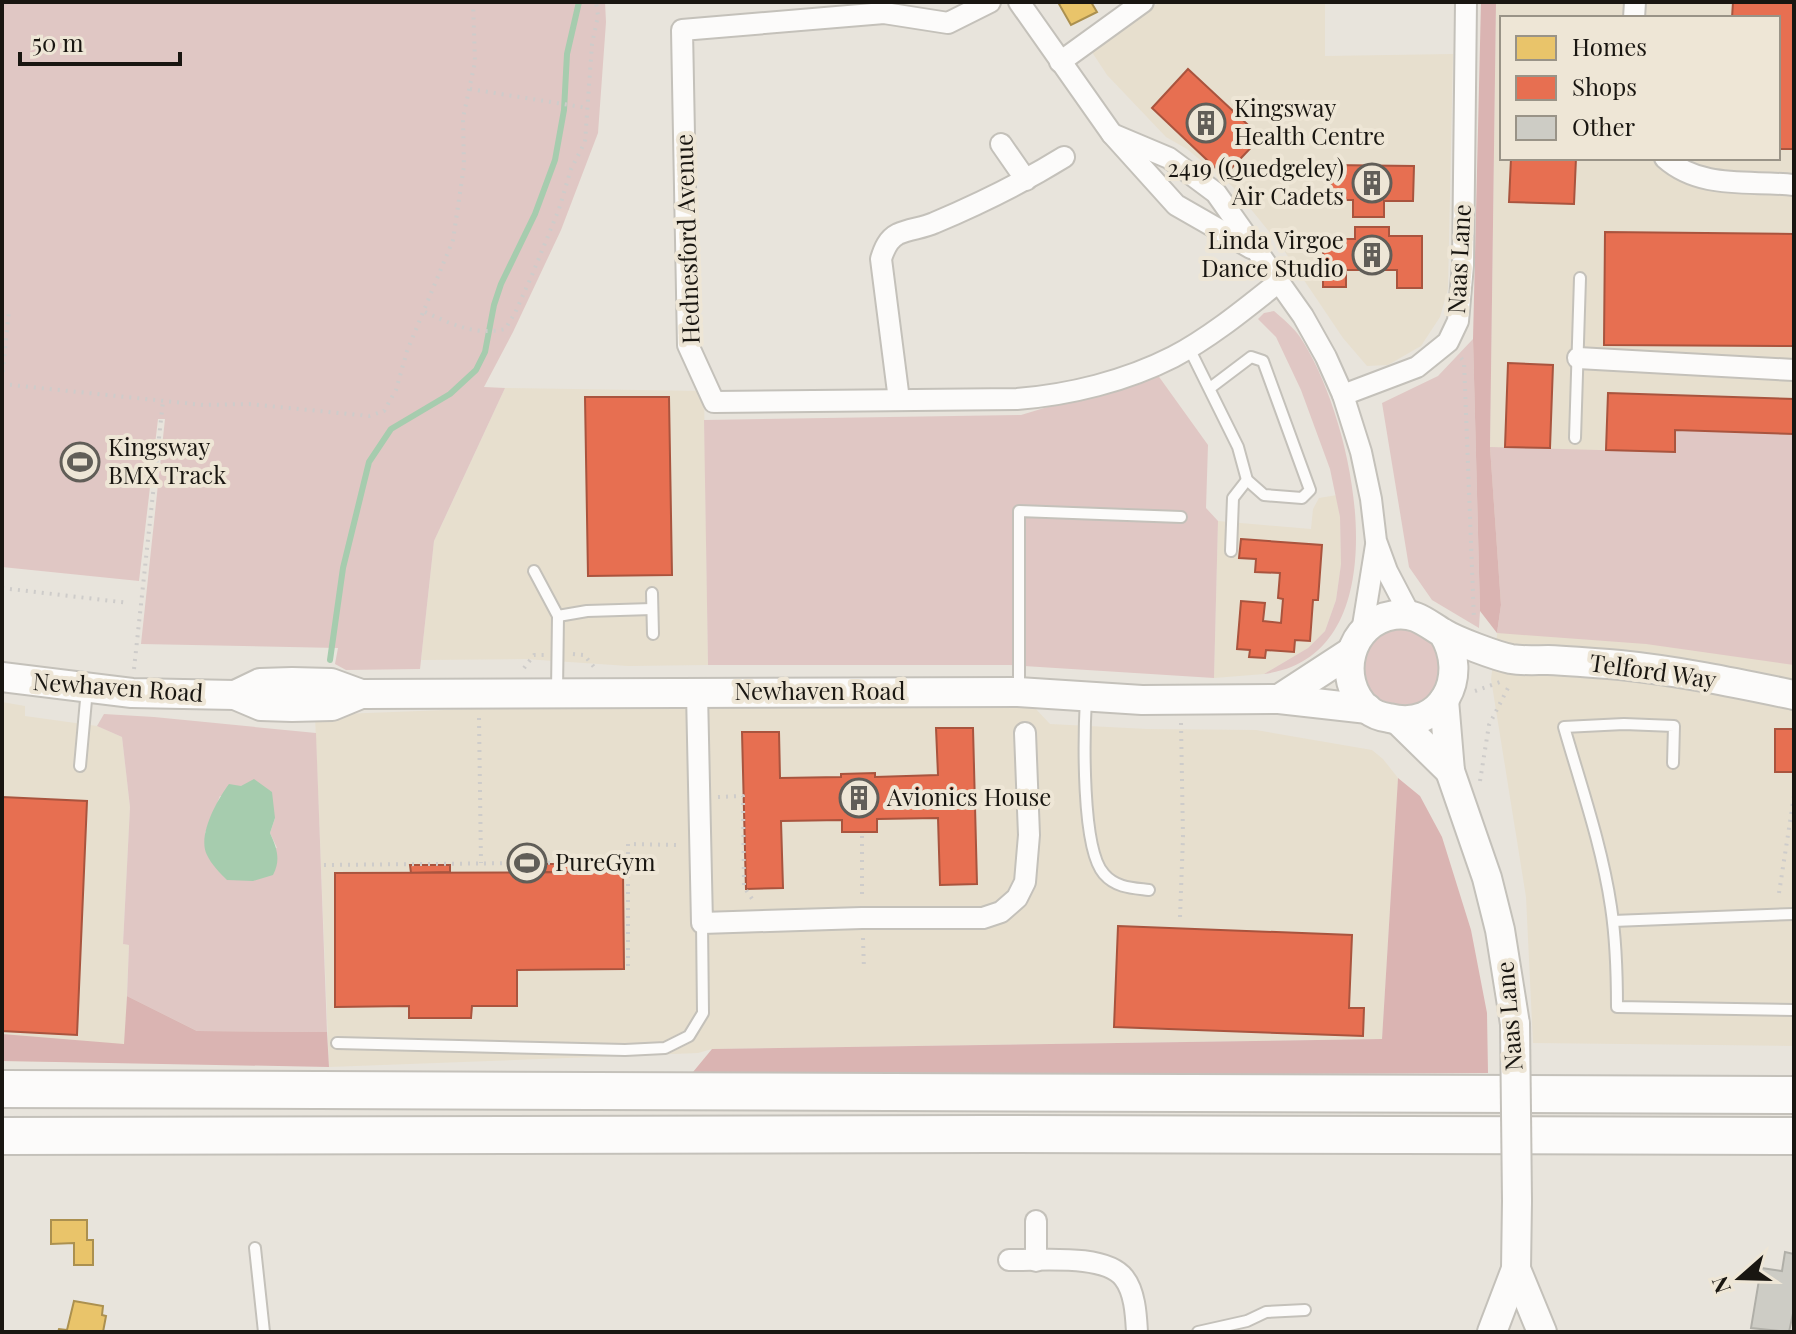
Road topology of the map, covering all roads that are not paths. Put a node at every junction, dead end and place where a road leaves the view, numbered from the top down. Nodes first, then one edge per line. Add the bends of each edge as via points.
1 (990, 2) edge
2 (1019, 2) edge
3 (1143, 2) edge
4 (1466, 2) edge
5 (1060, 62) junction
6 (1112, 134) junction
7 (1001, 144) dead end
8 (1064, 157) dead end
9 (1668, 160) edge
10 (1026, 180) junction
11 (1794, 185) edge
12 (1254, 250) junction
13 (1580, 278) dead end
14 (1280, 281) junction
15 (1189, 348) junction
16 (1578, 358) junction
17 (1794, 370) edge
18 (1210, 388) junction
19 (1343, 395) junction
20 (899, 400) junction
21 (1575, 438) dead end
22 (1247, 480) junction
23 (1181, 517) dead end
24 (1376, 541) junction
25 (1231, 551) dead end
26 (534, 571) dead end
27 (652, 593) dead end
28 (652, 609) junction
29 (1410, 615) junction
30 (558, 616) junction
31 (1443, 633) junction
32 (653, 634) dead end
33 (1357, 642) junction
34 (1511, 668) junction
35 (2, 677) edge
36 (87, 689) junction
37 (1449, 690) junction
38 (1018, 692) junction
39 (557, 693) junction
40 (697, 693) junction
41 (1086, 695) junction
42 (1794, 695) edge
43 (1279, 699) junction
44 (1368, 709) junction
45 (1399, 721) junction
46 (1025, 733) dead end
47 (1673, 763) dead end
48 (80, 766) dead end
49 (1450, 771) junction
50 (1149, 890) dead end
51 (1794, 914) edge
52 (1613, 921) junction
53 (702, 923) junction
54 (1794, 1010) edge
55 (337, 1043) dead end
56 (2, 1089) edge
57 (1794, 1095) edge
58 (2, 1136) edge
59 (1794, 1136) edge
60 (1036, 1221) dead end
61 (255, 1248) dead end
62 (1009, 1260) dead end
63 (1036, 1261) junction
64 (1516, 1269) junction
65 (1305, 1310) dead end
66 (264, 1332) edge
67 (1137, 1332) edge
68 (1198, 1332) edge
69 (1492, 1332) edge
70 (1542, 1332) edge

1 - 20 street, Hednesford Avenue via 948,23 884,13 682,30 688,345 714,402
2 - 5 street
3 - 5 street
4 - 19 street, Naas Lane via 1458,321 1448,342 1417,367
5 - 6 street
6 - 12 street via 1176,205
6 - 12 street via 1169,158 1216,193
7 - 10 street
8 - 10 street
9 - 11 street via 1700,178
10 - 20 street via 936,223 897,235 885,246 881,259
12 - 14 street
13 - 16 lane
14 - 15 street, Hednesford Avenue
14 - 19 street
15 - 18 lane
15 - 20 street, Hednesford Avenue via 1139,371 1054,396
16 - 17 street
16 - 21 lane
18 - 22 lane
18 - 22 lane via 1251,357 1263,361 1310,490 1302,498 1264,495
19 - 24 street via 1371,499
22 - 25 lane via 1233,498
23 - 38 lane via 1019,511
24 - 29 street
24 - 33 street
26 - 30 lane
27 - 28 lane
28 - 30 lane
28 - 32 lane
29 - 31 street, Telford Way
29 - 33 street via 1381,618
30 - 39 lane
31 - 34 street, Telford Way
31 - 37 street via 1456,668
33 - 43 street
33 - 44 street via 1350,677
34 - 37 street, Telford Way
34 - 42 street, Telford Way via 1641,667
35 - 36 street, Newhaven Road
36 - 39 street, Newhaven Road via 235,695 261,706 292,707 332,706 361,694
36 - 48 lane
37 - 45 street, Telford Way via 1435,710
37 - 49 street, Naas Lane
38 - 40 street, Newhaven Road
38 - 41 street, Newhaven Road
39 - 40 street, Newhaven Road
40 - 53 street
41 - 43 street, Newhaven Road
41 - 50 lane via 1091,848 1103,874 1122,887
43 - 44 street, Newhaven Road
44 - 45 street
45 - 49 street, Naas Lane
46 - 53 street via 1025,882 1001,912 983,918
47 - 52 lane via 1674,726 1564,727 1600,853
49 - 64 street, Naas Lane, bridge via 1487,878 1509,972 1515,1024
51 - 52 lane
52 - 54 lane via 1617,1007
53 - 55 lane via 703,1013 689,1036 665,1048
56 - 57 highway
58 - 59 highway
60 - 63 street
61 - 66 lane
62 - 63 street
63 - 67 street via 1097,1262 1114,1269 1131,1291
64 - 69 street, Naas Lane
64 - 70 street, Naas Lane
65 - 68 lane via 1266,1312

